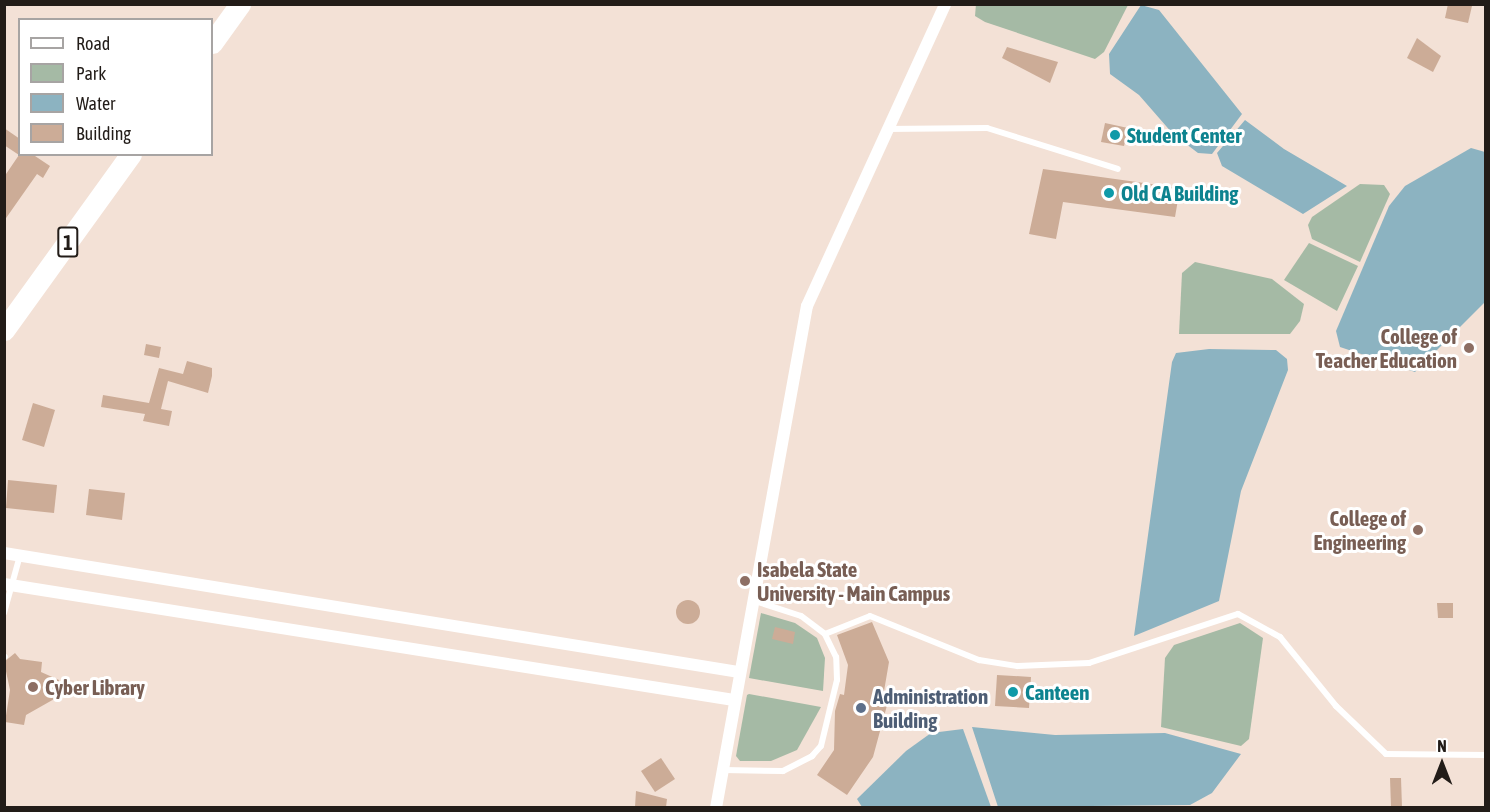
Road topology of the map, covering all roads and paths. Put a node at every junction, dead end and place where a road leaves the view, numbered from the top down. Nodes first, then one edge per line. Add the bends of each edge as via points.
1 (240, 4) edge
2 (945, 4) edge
3 (213, 42) edge
4 (886, 129) junction
5 (130, 156) edge
6 (1118, 169) dead end
7 (4, 330) edge
8 (4, 554) edge
9 (19, 559) junction
10 (7, 584) edge
11 (752, 600) junction
12 (4, 613) edge
13 (825, 634) junction
14 (739, 672) junction
15 (734, 700) junction
16 (1485, 755) edge
17 (723, 770) junction
18 (716, 807) edge

1 - 3 highway
2 - 4 street
4 - 6 lane via 987,128
4 - 11 street via 807,306
5 - 7 highway, 1
8 - 9 street
9 - 10 lane
9 - 14 street
10 - 12 lane
10 - 15 street
11 - 13 lane via 801,616
11 - 14 street
13 - 16 lane via 870,616 980,660 1018,666 1089,663 1238,614 1280,637 1336,706 1386,754
13 - 17 lane via 836,657 837,680 821,746 797,767 783,771
14 - 15 street
15 - 17 street
17 - 18 street

